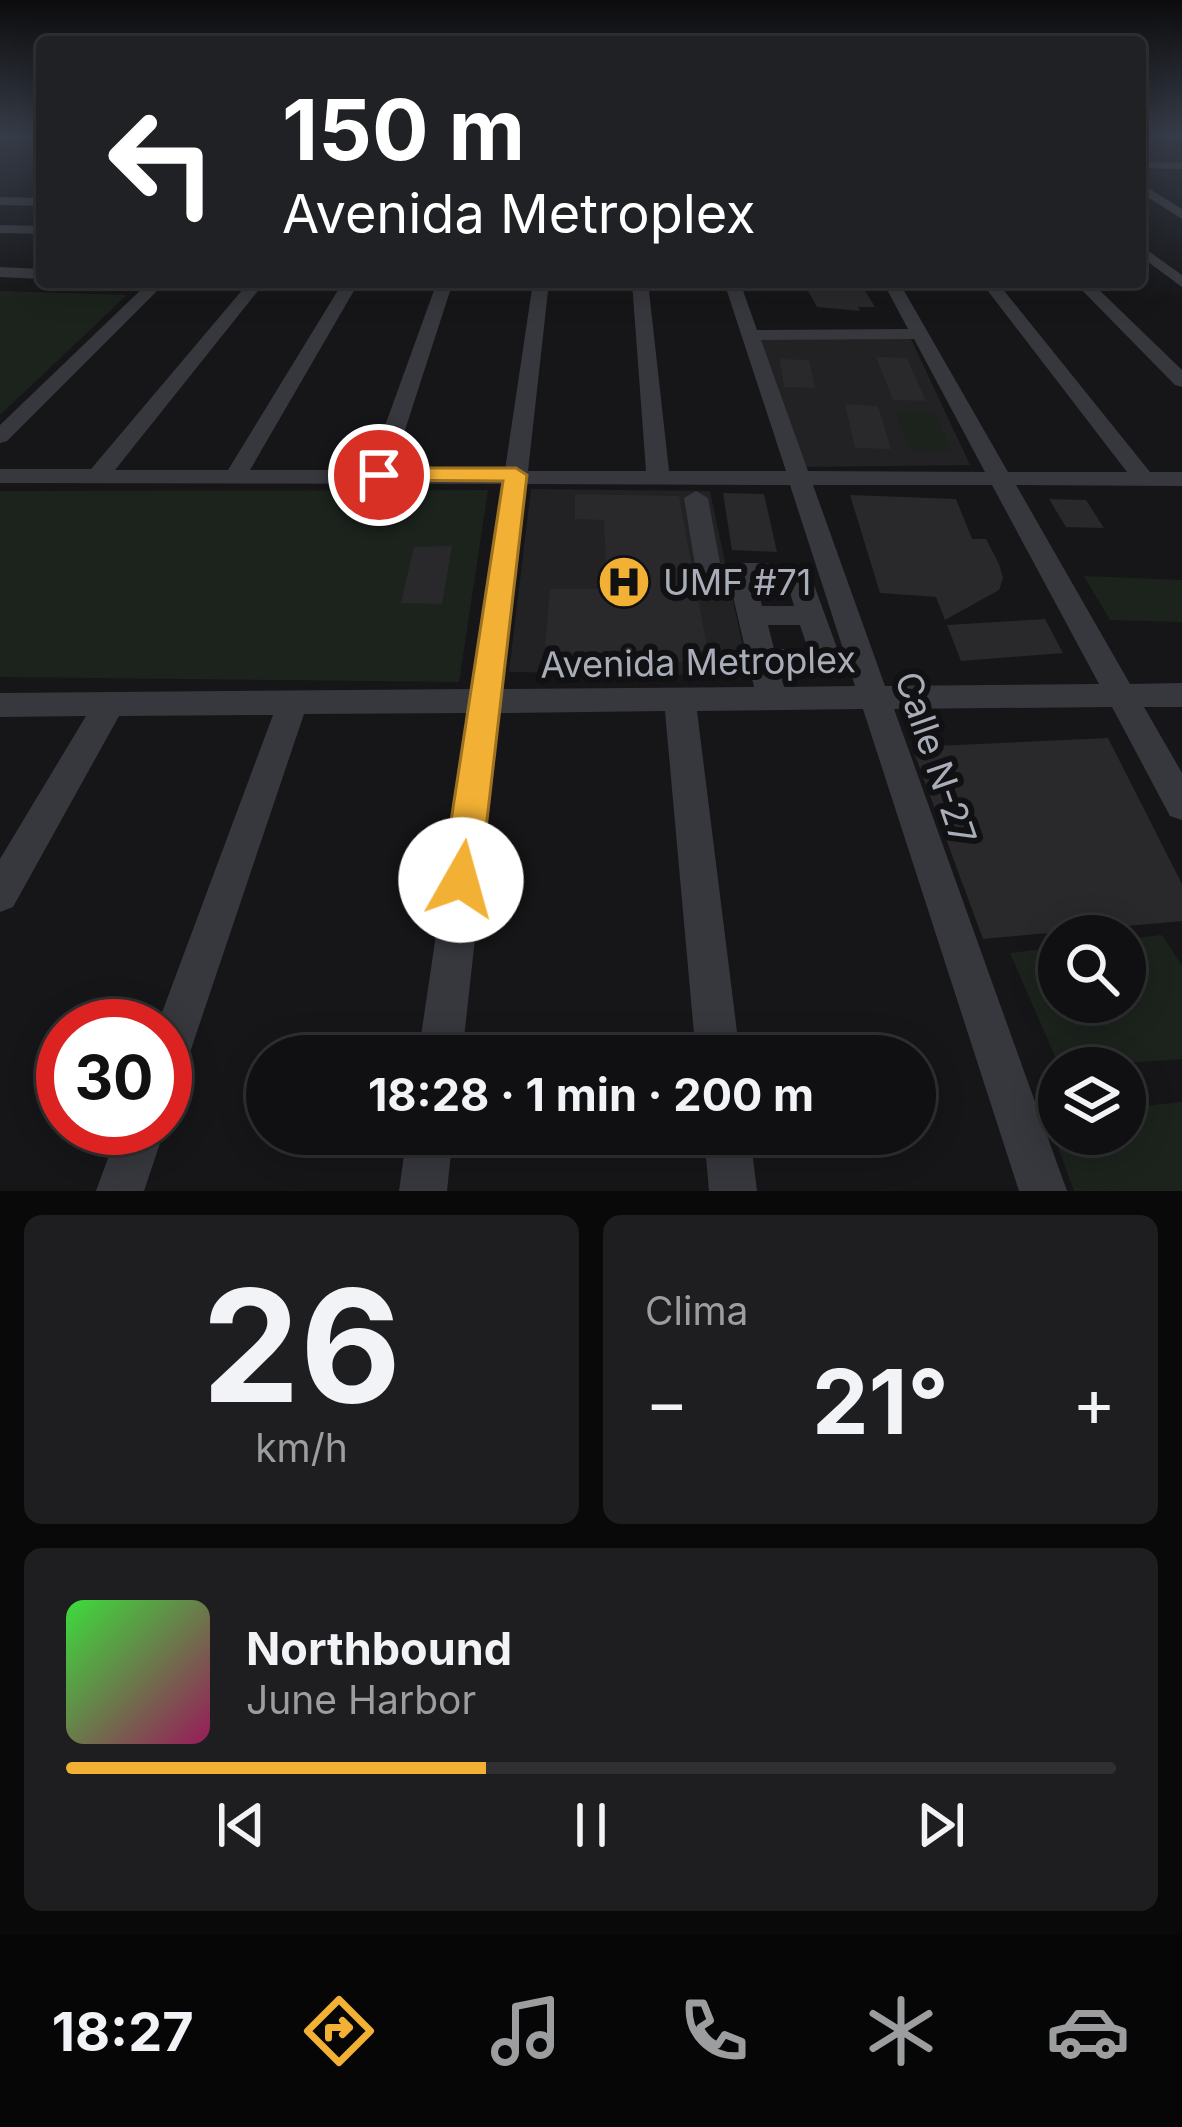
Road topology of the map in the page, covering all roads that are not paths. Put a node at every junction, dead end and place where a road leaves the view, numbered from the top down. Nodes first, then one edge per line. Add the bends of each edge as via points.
1 (1146, 191) edge
2 (0, 201) edge
3 (36, 202) edge
4 (1182, 215) edge
5 (0, 229) edge
6 (36, 230) edge
7 (1146, 254) edge
8 (1146, 264) edge
9 (1160, 265) junction
10 (1182, 265) edge
11 (0, 272) edge
12 (36, 274) edge
13 (1182, 282) edge
14 (152, 288) edge
15 (252, 288) edge
16 (347, 288) edge
17 (443, 288) edge
18 (540, 288) edge
19 (641, 288) edge
20 (734, 288) edge
21 (895, 288) edge
22 (994, 288) edge
23 (1088, 288) edge
24 (750, 334) junction
25 (923, 334) junction
26 (1182, 382) edge
27 (0, 437) edge
28 (236, 475) junction
29 (379, 475) junction
30 (516, 475) junction
31 (658, 475) junction
32 (0, 476) edge
33 (98, 476) junction
34 (797, 476) junction
35 (998, 476) junction
36 (1144, 478) junction
37 (1182, 479) edge
38 (695, 498) dead end
39 (740, 572) junction
40 (811, 615) junction
41 (751, 616) junction
42 (762, 660) junction
43 (1121, 694) junction
44 (1182, 695) edge
45 (875, 698) junction
46 (772, 700) junction
47 (680, 702) junction
48 (292, 704) junction
49 (482, 704) junction
50 (0, 705) edge
51 (109, 705) junction
52 (1182, 806) edge
53 (0, 894) edge
54 (188, 999) edge
55 (443, 1035) edge
56 (716, 1035) edge
57 (133, 1155) edge
58 (427, 1155) edge
59 (729, 1155) edge
60 (120, 1191) edge
61 (423, 1191) edge
62 (733, 1191) edge
63 (1043, 1191) edge

1 - 4 street
2 - 3 street
5 - 6 street
7 - 9 street
8 - 9 street
9 - 10 street
9 - 13 street
11 - 12 street
14 - 27 street
15 - 33 street
16 - 28 street
17 - 29 street
18 - 30 street
19 - 31 street
20 - 24 street, Calle N-27
21 - 25 street
22 - 36 street
23 - 26 street
24 - 25 street
24 - 34 street, Calle N-27
25 - 35 street
28 - 29 street
28 - 33 street
29 - 30 street
30 - 31 street
30 - 49 street
31 - 34 street
32 - 33 street
34 - 35 street
34 - 45 street, Calle N-27
35 - 36 street
35 - 43 street
36 - 37 street
38 - 39 street via 710,571
39 - 40 street via 796,571
39 - 41 street
40 - 41 street
40 - 42 street via 826,659
41 - 42 street
42 - 46 street
43 - 44 street, Avenida Metroplex
43 - 45 street, Avenida Metroplex
43 - 52 street
45 - 46 street, Avenida Metroplex
45 - 63 street, Calle N-27
46 - 47 street, Avenida Metroplex
47 - 49 street, Avenida Metroplex
47 - 56 street
48 - 49 street, Avenida Metroplex
48 - 51 street, Avenida Metroplex
48 - 54 street
49 - 55 street
50 - 51 street, Avenida Metroplex
51 - 53 street
57 - 60 street
58 - 61 street
59 - 62 street

